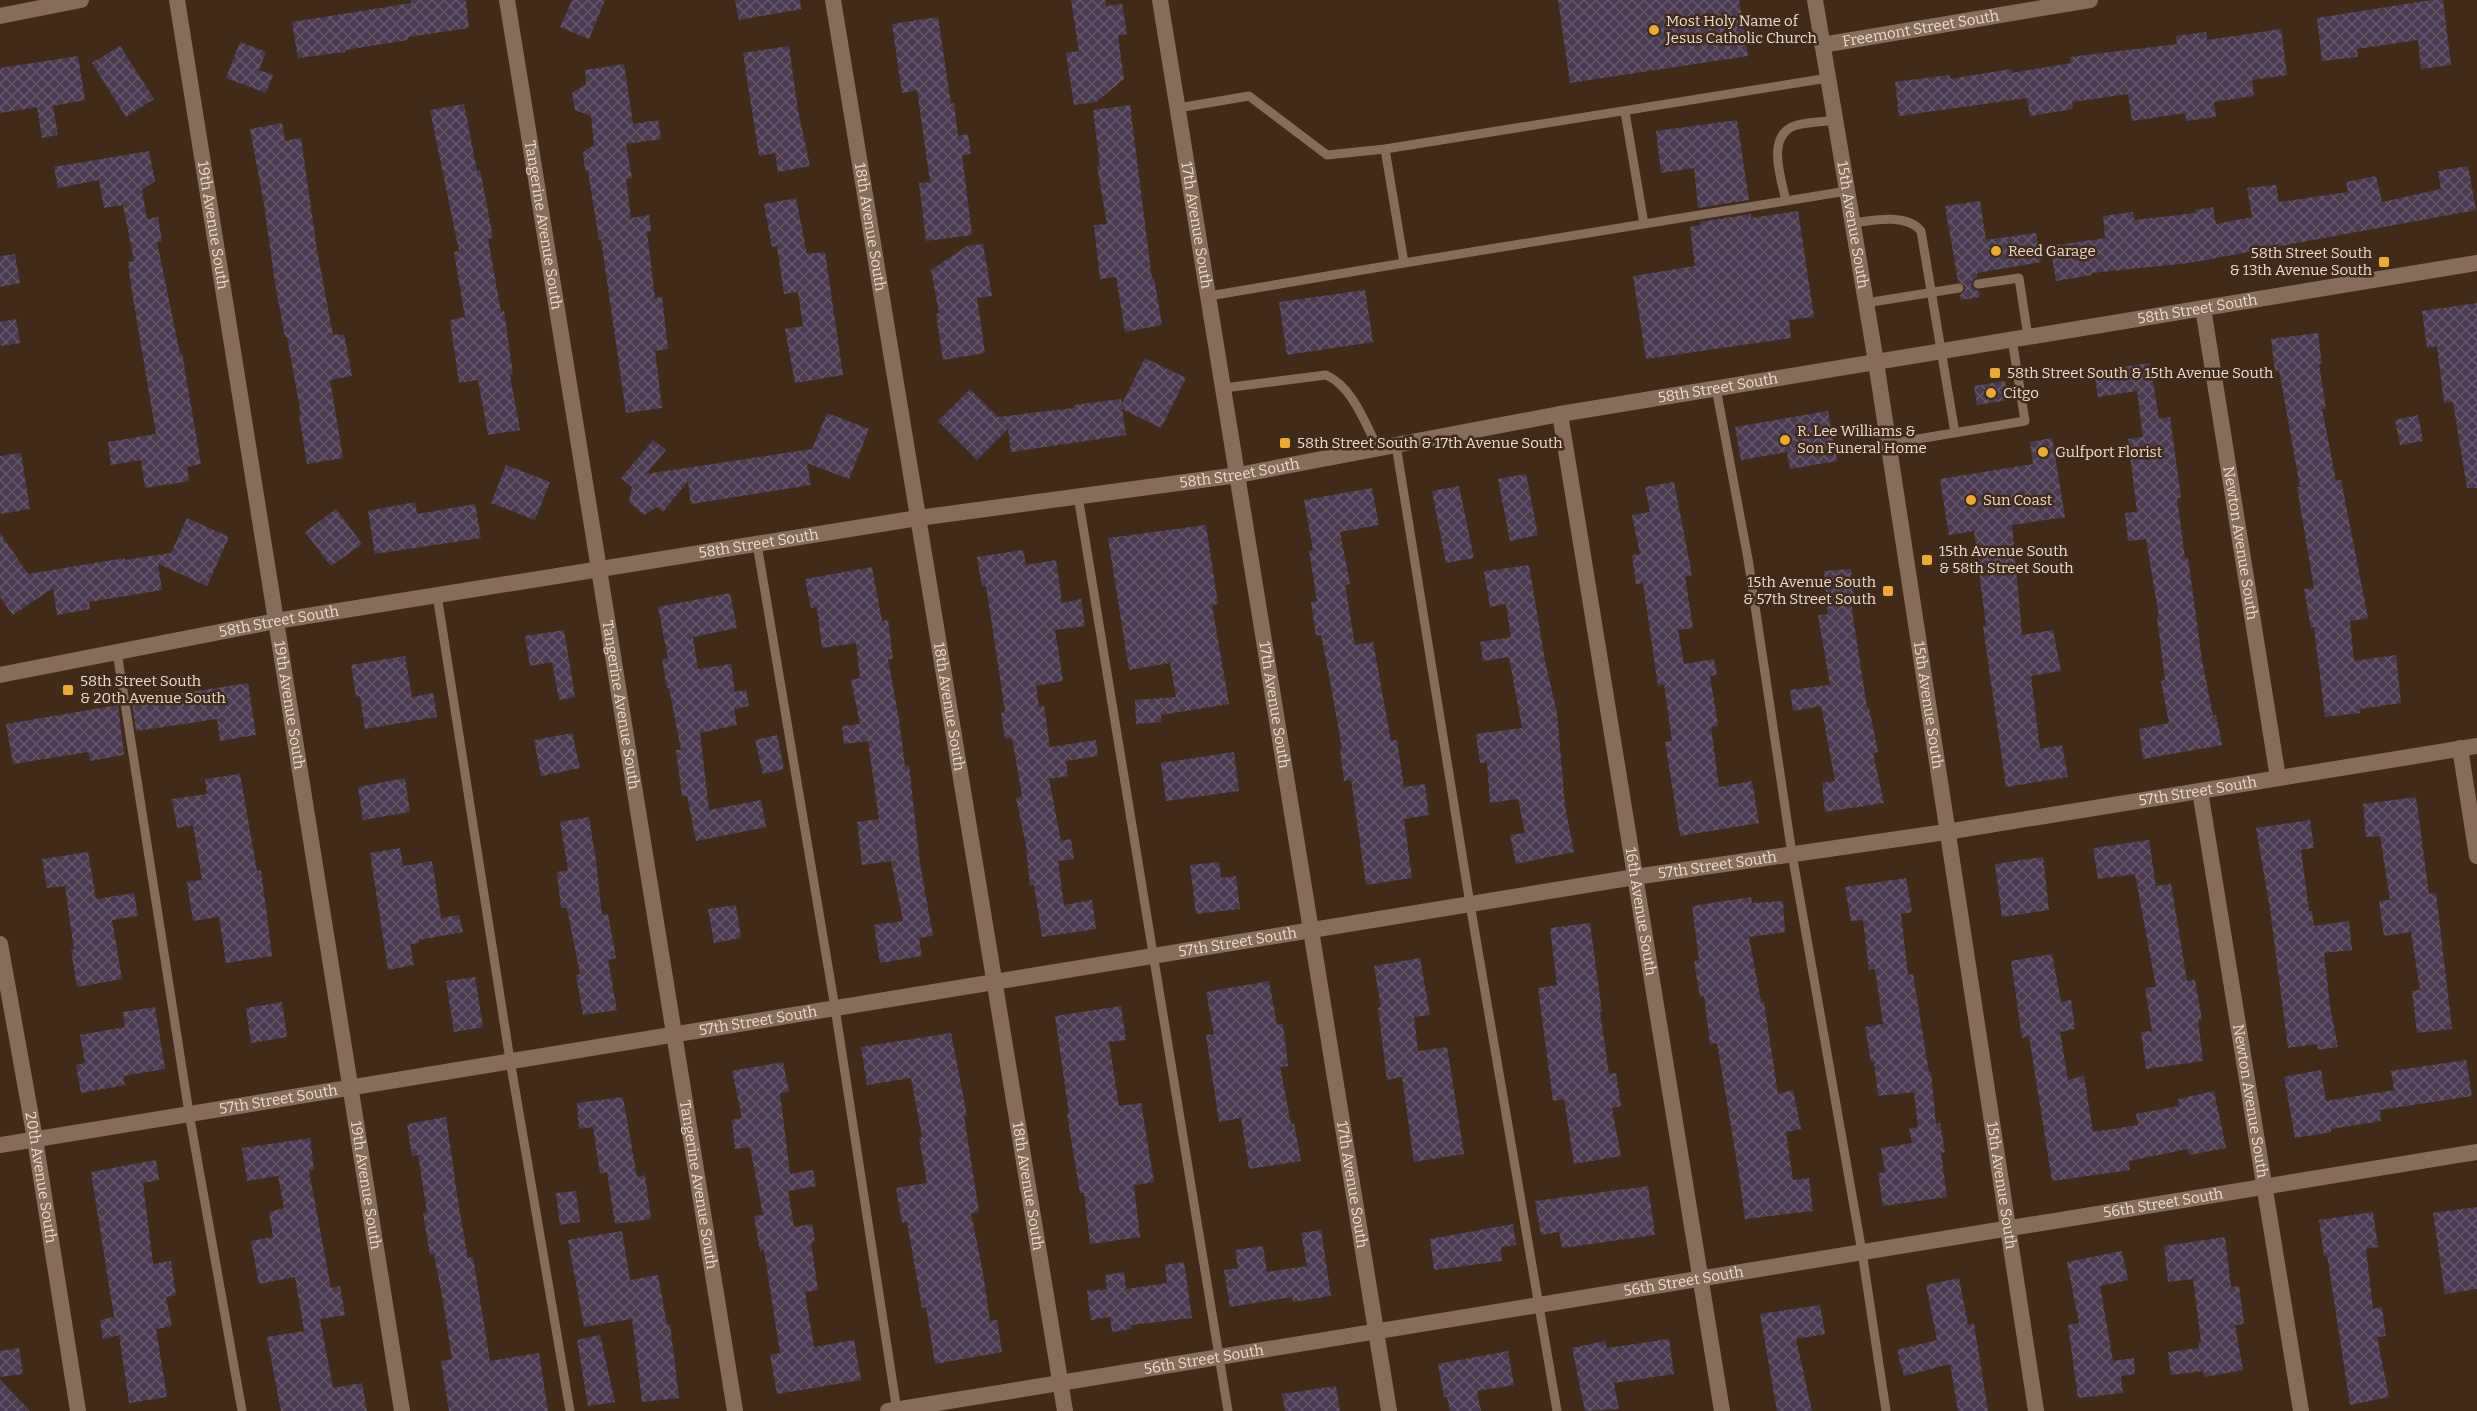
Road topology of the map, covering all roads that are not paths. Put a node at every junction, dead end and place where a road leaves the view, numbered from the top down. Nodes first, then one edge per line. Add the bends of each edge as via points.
1 (81, 0) edge
2 (177, 0) edge
3 (507, 0) edge
4 (832, 0) edge
5 (1160, 0) edge
6 (1815, 0) edge
7 (2091, 0) edge
8 (0, 16) edge
9 (1822, 45) junction
10 (1828, 78) junction
11 (1178, 108) junction
12 (1625, 112) junction
13 (1835, 120) junction
14 (1385, 149) junction
15 (1847, 191) junction
16 (1786, 201) junction
17 (1852, 223) junction
18 (1644, 224) junction
19 (1404, 263) junction
20 (2477, 263) edge
21 (1978, 284) dead end
22 (1959, 288) dead end
23 (1931, 293) junction
24 (1209, 296) junction
25 (1866, 303) junction
26 (2203, 308) junction
27 (2020, 338) junction
28 (1941, 351) junction
29 (1876, 362) junction
30 (1224, 388) junction
31 (1716, 388) junction
32 (1560, 414) junction
33 (1955, 433) junction
34 (1888, 444) junction
35 (1396, 445) junction
36 (1378, 448) junction
37 (1238, 475) junction
38 (1078, 496) junction
39 (918, 518) junction
40 (757, 544) junction
41 (599, 570) junction
42 (437, 595) junction
43 (276, 621) junction
44 (117, 652) junction
45 (0, 675) edge
46 (2469, 747) edge
47 (2278, 778) junction
48 (2200, 791) junction
49 (1946, 832) junction
50 (1792, 854) junction
51 (2477, 855) edge
52 (1635, 877) junction
53 (1470, 904) junction
54 (1311, 930) junction
55 (0, 944) edge
56 (1153, 956) junction
57 (994, 983) junction
58 (835, 1008) junction
59 (674, 1034) junction
60 (510, 1060) junction
61 (350, 1086) junction
62 (189, 1113) junction
63 (35, 1139) junction
64 (0, 1145) edge
65 (2477, 1152) edge
66 (2265, 1187) junction
67 (2007, 1229) junction
68 (1862, 1252) junction
69 (1700, 1279) junction
70 (1539, 1305) junction
71 (1375, 1332) junction
72 (1219, 1357) junction
73 (1060, 1383) junction
74 (78, 1411) edge
75 (242, 1411) edge
76 (402, 1411) edge
77 (570, 1411) edge
78 (735, 1411) edge
79 (894, 1411) edge
80 (1065, 1411) edge
81 (1228, 1411) edge
82 (1389, 1411) edge
83 (1557, 1411) edge
84 (1722, 1411) edge
85 (1886, 1411) edge
86 (2036, 1411) edge
87 (2301, 1411) edge

1 - 8 street
2 - 43 street, 19th Avenue South
3 - 41 street, Tangerine Avenue South
4 - 39 street, 18th Avenue South
5 - 11 street, 17th Avenue South
6 - 9 street, 15th Avenue South
7 - 9 street, Freemont Street South
9 - 10 street, 15th Avenue South
10 - 12 lane
10 - 13 street, 15th Avenue South
11 - 14 lane via 1249,96 1327,155
11 - 24 street, 17th Avenue South
12 - 14 lane
12 - 18 lane
13 - 15 street, 15th Avenue South
13 - 16 lane via 1785,130 1777,158
14 - 19 lane
15 - 16 lane
15 - 17 street, 15th Avenue South
16 - 18 lane
17 - 23 lane via 1906,220 1915,224 1921,231
17 - 25 street, 15th Avenue South
18 - 19 lane
19 - 24 lane
20 - 26 street, 58th Street South
21 - 27 lane via 2019,278
22 - 23 lane
23 - 25 lane
23 - 28 lane
24 - 30 street, 17th Avenue South
25 - 29 street, 15th Avenue South
26 - 27 street, 58th Street South
26 - 47 street, Newton Avenue South
27 - 28 street, 58th Street South
27 - 33 lane via 2025,421
28 - 29 street, 58th Street South
28 - 33 lane
29 - 31 street, 58th Street South
29 - 34 street, 15th Avenue South
30 - 36 lane via 1326,375 1347,391
30 - 37 street, 17th Avenue South
31 - 32 street, 58th Street South
31 - 50 lane via 1748,559
32 - 35 street, 58th Street South
32 - 52 street, 16th Avenue South
33 - 34 lane
34 - 49 street, 15th Avenue South
35 - 36 street, 58th Street South
35 - 53 lane
36 - 37 street, 58th Street South
37 - 38 street, 58th Street South
37 - 54 street, 17th Avenue South
38 - 39 street, 58th Street South
38 - 56 lane
39 - 40 street, 58th Street South
39 - 57 street, 18th Avenue South
40 - 41 street, 58th Street South
40 - 58 lane
41 - 42 street, 58th Street South
41 - 59 street, Tangerine Avenue South
42 - 43 street, 58th Street South
42 - 60 lane
43 - 44 street, 58th Street South
43 - 61 street, 19th Avenue South
44 - 45 street, 58th Street South
44 - 62 lane
46 - 47 street, 57th Street South
46 - 51 street
47 - 48 street, 57th Street South
48 - 49 street, 57th Street South
48 - 66 street, Newton Avenue South
49 - 50 street, 57th Street South
49 - 67 street, 15th Avenue South
50 - 52 street, 57th Street South
50 - 68 lane
52 - 53 street, 57th Street South
52 - 69 street, 16th Avenue South
53 - 54 street, 57th Street South
53 - 70 lane
54 - 56 street, 57th Street South
54 - 71 street, 17th Avenue South
55 - 63 street, 20th Avenue South
56 - 57 street, 57th Street South
56 - 72 lane
57 - 58 street, 57th Street South
57 - 73 street, 18th Avenue South
58 - 59 street, 57th Street South
58 - 79 lane
59 - 60 street, 57th Street South
59 - 78 street, Tangerine Avenue South
60 - 61 street, 57th Street South
60 - 77 lane
61 - 62 street, 57th Street South
61 - 76 street, 19th Avenue South
62 - 63 street, 57th Street South
62 - 75 lane
63 - 64 street, 57th Street South
63 - 74 street, 20th Avenue South
65 - 66 street, 56th Street South
66 - 67 street, 56th Street South
66 - 87 street, Newton Avenue South
67 - 68 street, 56th Street South
67 - 86 street, 15th Avenue South
68 - 69 street, 56th Street South
68 - 85 lane
69 - 70 street, 56th Street South
69 - 84 street, 16th Avenue South
70 - 71 street, 56th Street South
70 - 83 lane
71 - 72 street, 56th Street South
71 - 82 street, 17th Avenue South
72 - 73 street, 56th Street South
72 - 81 lane
73 - 79 street, 56th Street South
73 - 80 street, 18th Avenue South

